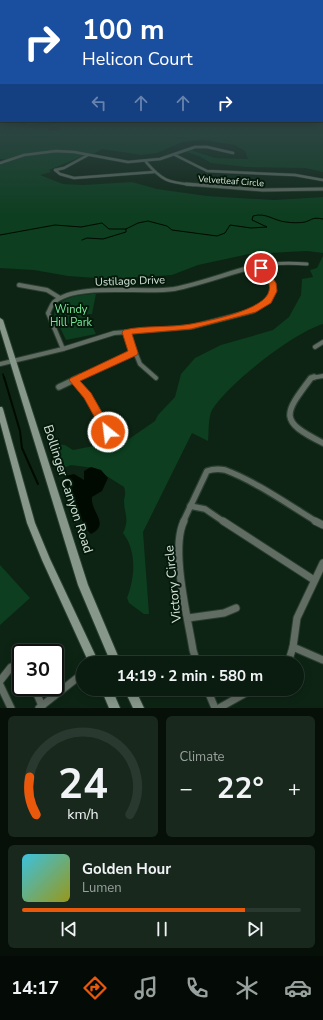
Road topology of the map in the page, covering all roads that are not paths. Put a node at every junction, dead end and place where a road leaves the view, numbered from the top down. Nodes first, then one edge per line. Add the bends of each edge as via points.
1 (41, 153) edge
2 (43, 153) edge
3 (180, 153) edge
4 (88, 155) junction
5 (175, 155) junction
6 (146, 162) junction
7 (0, 163) edge
8 (99, 170) dead end
9 (154, 172) junction
10 (103, 176) junction
11 (323, 180) edge
12 (323, 189) edge
13 (307, 264) dead end
14 (258, 265) junction
15 (19, 285) dead end
16 (60, 298) junction
17 (0, 320) edge
18 (127, 332) junction
19 (323, 342) edge
20 (315, 347) dead end
21 (63, 349) junction
22 (133, 353) junction
23 (13, 361) junction
24 (0, 364) edge
25 (323, 376) edge
26 (156, 378) dead end
27 (74, 380) junction
28 (59, 387) dead end
29 (0, 409) edge
30 (108, 432) dead end
31 (323, 443) edge
32 (190, 506) junction
33 (323, 525) edge
34 (323, 563) edge
35 (314, 580) junction
36 (236, 608) dead end
37 (188, 618) junction
38 (293, 646) junction
39 (91, 656) edge
40 (113, 656) edge
41 (195, 656) edge
42 (290, 656) edge
43 (323, 660) edge
44 (12, 666) edge
45 (76, 679) edge
46 (0, 681) edge
47 (0, 685) edge
48 (37, 696) edge
49 (109, 696) edge
50 (133, 696) edge
51 (210, 696) edge
52 (241, 696) edge
53 (41, 707) edge
54 (10, 708) edge
55 (115, 708) edge
56 (139, 708) edge
57 (215, 708) edge
58 (220, 708) edge

1 - 7 street
2 - 4 street
3 - 5 street
4 - 6 street via 128,162
4 - 10 street via 55,170 62,175 77,178
5 - 6 street
5 - 11 street, Velvetleaf Circle via 184,158 194,167 207,171 303,176
6 - 9 street, Velvetleaf Circle
8 - 10 street
9 - 10 street
9 - 12 street, Velvetleaf Circle via 171,182 208,187 263,190
13 - 14 street, Ustilago Drive
14 - 16 street, Ustilago Drive via 169,289 141,292 85,291
14 - 18 street via 273,283 274,291 268,301 253,311 191,327
15 - 16 street via 47,290
16 - 21 street via 50,305 48,313
17 - 23 main road, Bollinger Canyon Road
18 - 21 street via 88,340
18 - 22 street
19 - 20 street
21 - 23 street
22 - 26 street via 140,367
22 - 27 street
23 - 24 street
23 - 40 main road, Bollinger Canyon Road via 83,585
25 - 31 street via 311,378 289,408 288,414 298,430
27 - 28 street
27 - 30 street via 88,396
29 - 39 main road via 30,523
32 - 33 street, Victory Circle via 207,471 219,468 247,481
32 - 35 street via 205,509
32 - 37 street, Victory Circle via 181,526 178,551
34 - 35 street
35 - 38 street via 297,618
36 - 37 street via 224,613
37 - 41 street, Victory Circle
38 - 42 street
38 - 43 street
44 - 46 street
45 - 53 street
47 - 54 street
48 - 53 street
49 - 55 main road
50 - 56 main road
51 - 57 street
52 - 58 street

